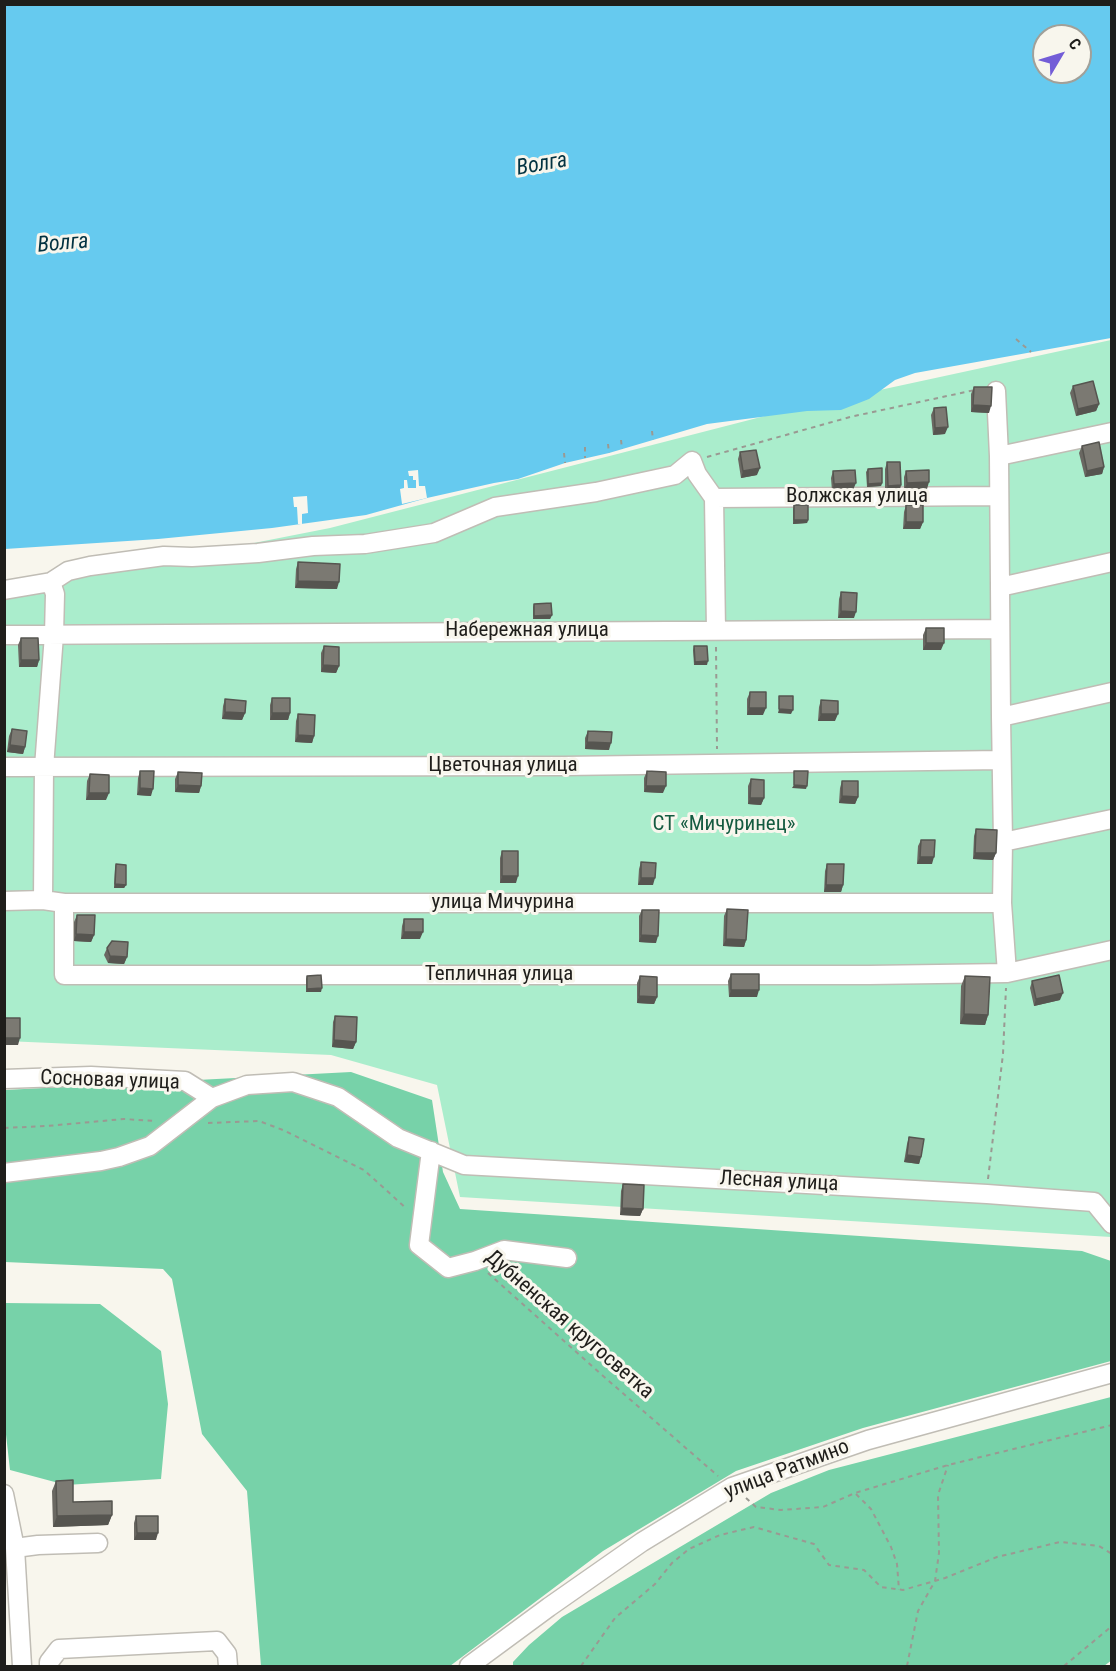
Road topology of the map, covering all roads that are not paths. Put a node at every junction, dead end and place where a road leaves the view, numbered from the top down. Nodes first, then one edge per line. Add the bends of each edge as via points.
1 (996, 391) road end
2 (1112, 432) edge
3 (999, 456) junction
4 (999, 496) junction
5 (714, 498) junction
6 (1112, 562) edge
7 (51, 582) junction
8 (1000, 587) junction
9 (4, 590) edge
10 (1000, 629) junction
11 (716, 630) junction
12 (4, 635) edge
13 (54, 635) junction
14 (1112, 692) edge
15 (1000, 717) junction
16 (1001, 760) junction
17 (44, 766) junction
18 (4, 767) edge
19 (1112, 819) edge
20 (1003, 842) junction
21 (4, 900) edge
22 (43, 900) junction
23 (64, 903) junction
24 (1002, 903) junction
25 (1112, 950) edge
26 (1007, 973) junction
27 (4, 1079) edge
28 (212, 1098) junction
29 (431, 1152) junction
30 (4, 1173) edge
31 (1112, 1224) edge
32 (567, 1258) dead end
33 (1112, 1373) edge
34 (4, 1494) edge
35 (98, 1542) dead end
36 (15, 1548) junction
37 (22, 1666) edge
38 (49, 1666) edge
39 (228, 1666) edge
40 (469, 1666) edge

1 - 3 street
2 - 3 street
3 - 4 street
4 - 5 street, Волжская улица
4 - 8 street
5 - 7 street via 692,461 675,475 495,507 434,533 365,544 164,556 68,571
5 - 11 street
6 - 8 street
7 - 9 street
7 - 13 street via 55,594
8 - 10 street
10 - 11 street, Набережная улица
10 - 15 street
11 - 13 street, Набережная улица
12 - 13 street, Набережная улица
13 - 17 street
14 - 15 street
15 - 16 street
16 - 17 street, Цветочная улица via 564,766
16 - 20 street
17 - 18 street, Цветочная улица
17 - 22 street
19 - 20 street
20 - 24 street
21 - 22 street, улица Мичурина
22 - 23 street, улица Мичурина
23 - 24 street, улица Мичурина
23 - 26 street, Тепличная улица via 64,975
24 - 26 street
25 - 26 street
27 - 28 street, Сосновая улица via 91,1076 184,1081
28 - 29 street, Лесная улица via 247,1085 293,1082 339,1097 398,1138
28 - 30 street, Лесная улица via 150,1146 101,1161
29 - 31 street, Лесная улица via 464,1165 1095,1202
29 - 32 street via 419,1245 448,1268 504,1250
33 - 40 street, улица Ратмино via 868,1440 732,1487 642,1542
34 - 36 street
35 - 36 street
36 - 37 street
38 - 39 street via 59,1649 217,1641 226,1654

